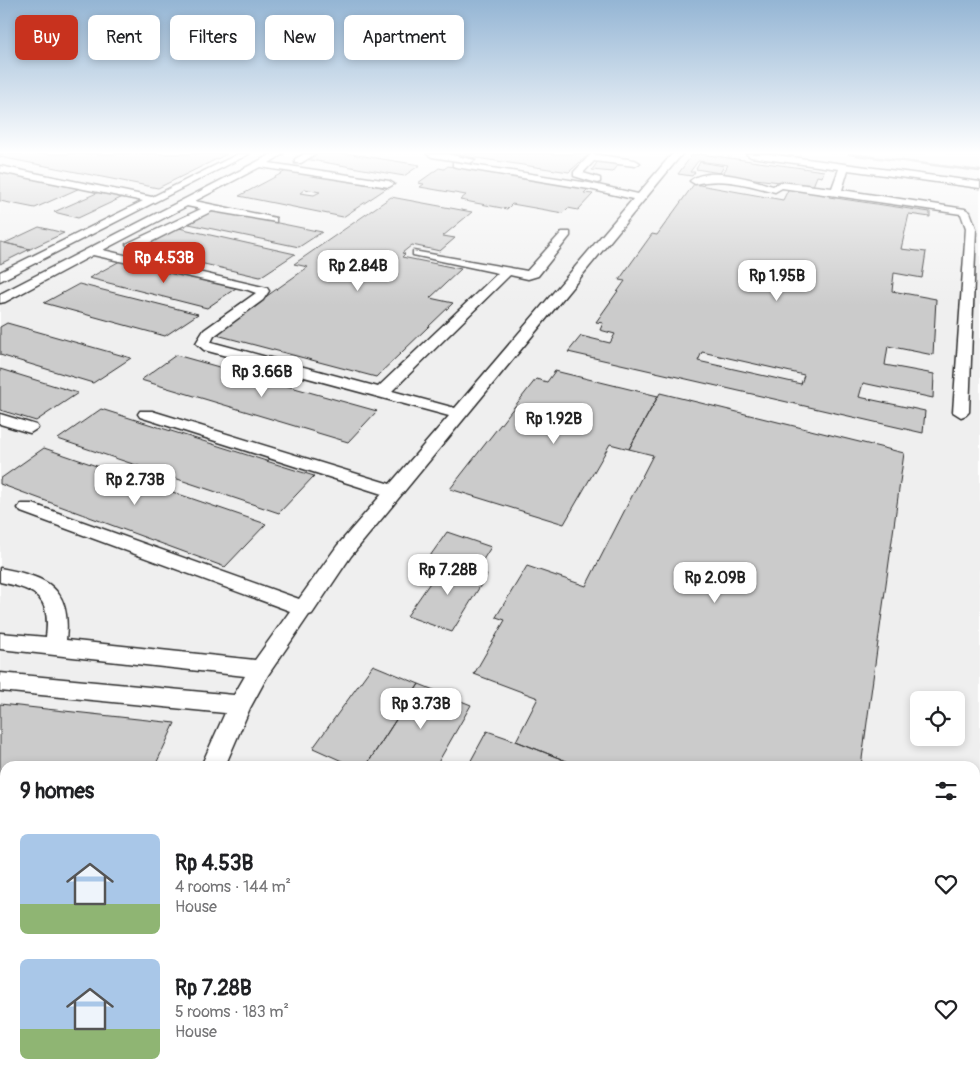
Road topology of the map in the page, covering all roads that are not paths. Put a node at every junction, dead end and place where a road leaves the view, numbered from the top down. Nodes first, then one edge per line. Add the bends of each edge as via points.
1 (144, 204) edge
2 (179, 204) edge
3 (195, 204) edge
4 (627, 204) edge
5 (917, 204) edge
6 (210, 208) junction
7 (272, 220) dead end
8 (566, 234) dead end
9 (114, 240) junction
10 (137, 246) junction
11 (91, 251) junction
12 (417, 253) dead end
13 (182, 256) dead end
14 (506, 272) junction
15 (0, 277) edge
16 (0, 299) edge
17 (381, 393) junction
18 (961, 412) dead end
19 (146, 414) dead end
20 (461, 414) junction
21 (0, 419) edge
22 (30, 428) dead end
23 (393, 492) junction
24 (28, 508) dead end
25 (0, 575) edge
26 (305, 609) junction
27 (0, 641) edge
28 (55, 647) junction
29 (260, 669) junction
30 (0, 682) edge
31 (240, 705) junction
32 (215, 761) edge

1 - 15 street
2 - 9 street
3 - 6 street
4 - 20 street
5 - 18 street via 965,212 971,228
6 - 7 street
6 - 10 street
8 - 14 street via 534,273
9 - 10 street
9 - 11 street
10 - 13 street
11 - 16 street
11 - 17 lane via 260,289 263,291 259,297 209,332 204,343
12 - 14 street
14 - 17 lane
17 - 20 street
19 - 23 street
20 - 23 street
21 - 22 street
23 - 26 street via 344,551
24 - 26 street
25 - 28 lane via 45,588 57,605
26 - 29 street
27 - 28 street
28 - 29 street
29 - 31 street
30 - 31 street
31 - 32 street

